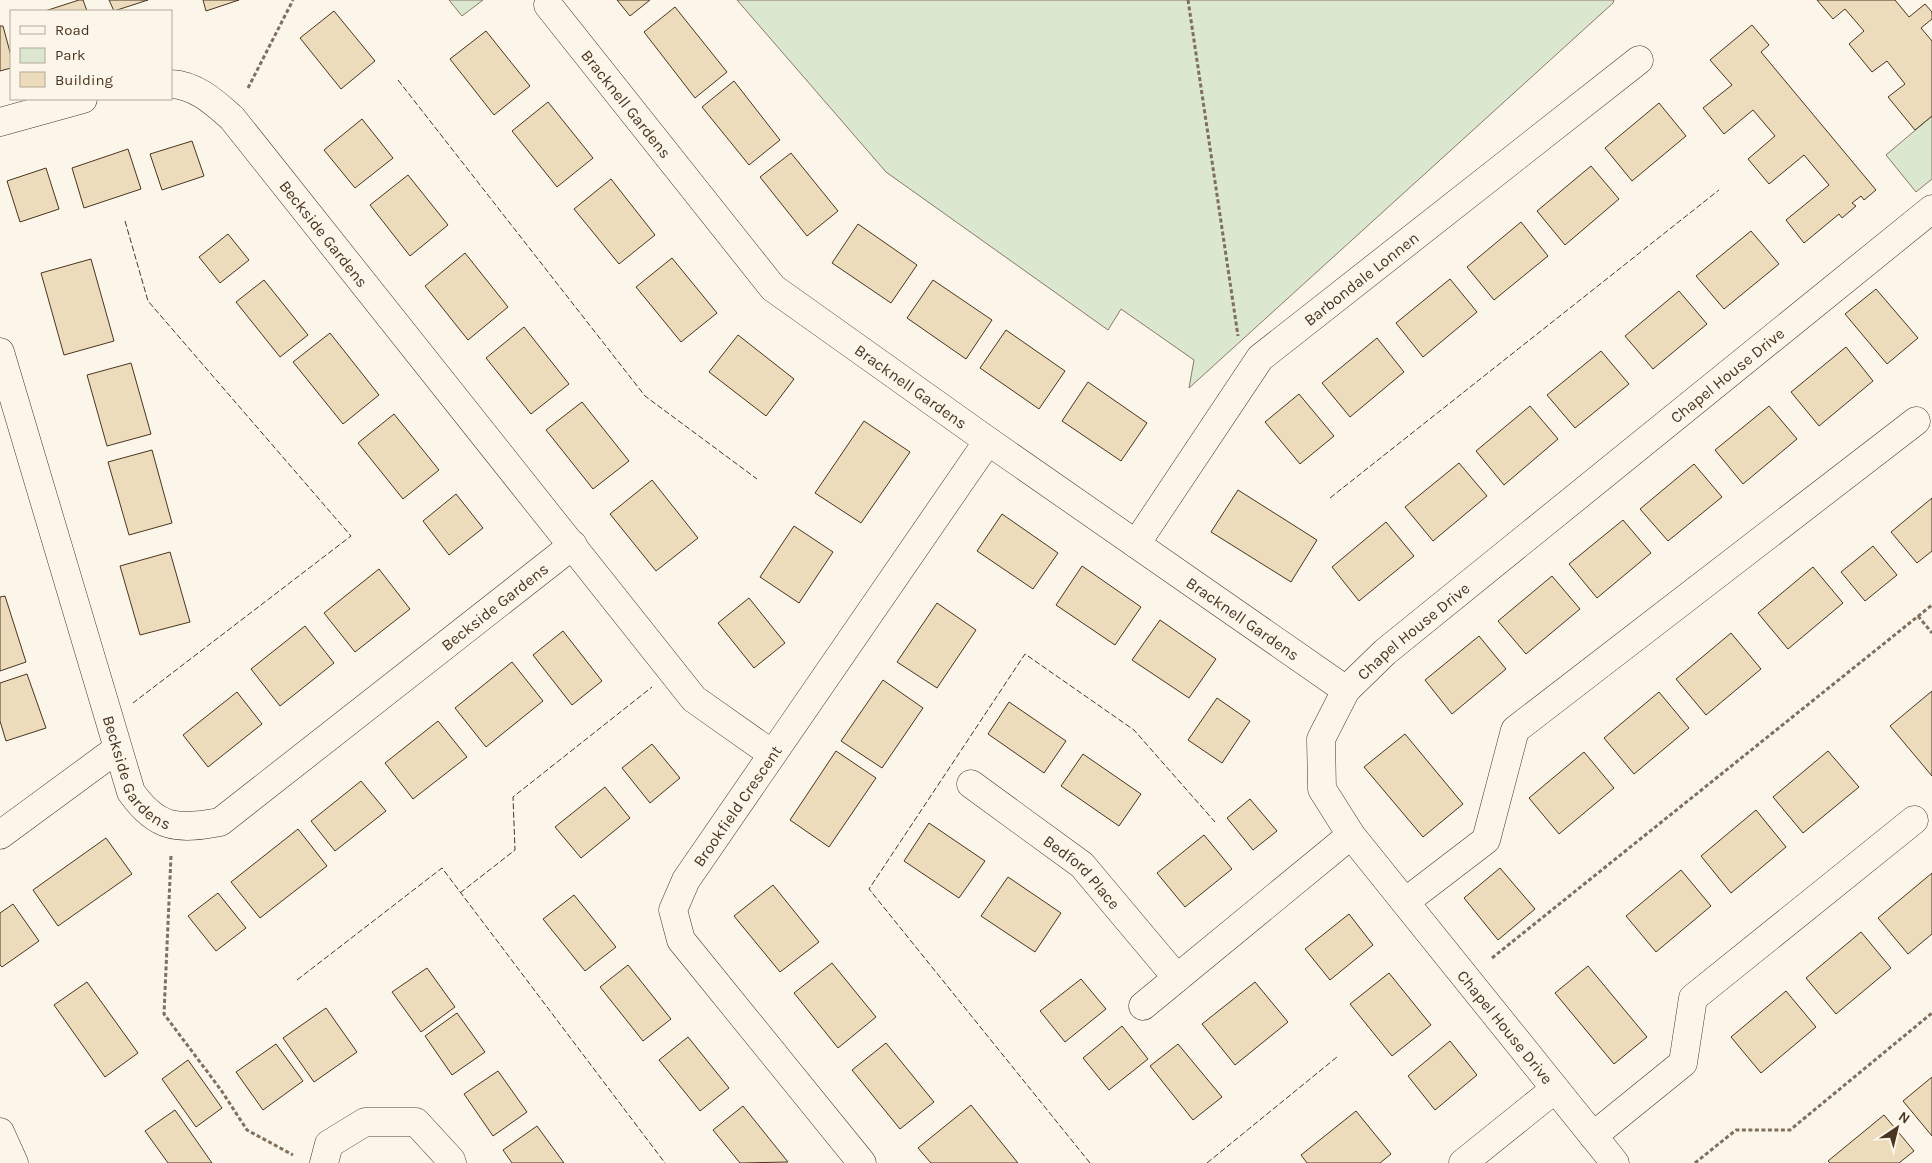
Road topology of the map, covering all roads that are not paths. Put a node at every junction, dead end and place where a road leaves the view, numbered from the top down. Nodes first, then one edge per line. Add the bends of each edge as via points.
1 (548, 5) dead end
2 (1639, 60) dead end
3 (172, 84) edge
4 (80, 100) edge
5 (0, 122) edge
6 (1932, 209) edge
7 (0, 352) edge
8 (1916, 421) dead end
9 (988, 441) junction
10 (1136, 544) junction
11 (573, 545) junction
12 (1346, 690) junction
13 (117, 749) junction
14 (772, 754) junction
15 (971, 784) dead end
16 (1914, 820) dead end
17 (0, 835) edge
18 (1351, 835) junction
19 (1405, 902) junction
20 (1177, 978) junction
21 (1143, 1006) dead end
22 (1555, 1089) junction
23 (0, 1132) edge
24 (1593, 1136) junction
25 (312, 1161) edge
26 (14, 1163) edge
27 (452, 1163) edge
28 (862, 1163) edge
29 (1463, 1163) edge
30 (1615, 1163) edge

1 - 9 main road, Bracknell Gardens via 773,288
2 - 10 main road, Barbondale Lonnen via 1260,358
3 - 11 main road, Beckside Gardens via 208,97 232,118
4 - 5 main road
6 - 12 main road, Chapel House Drive via 1384,652
7 - 13 main road, Beckside Gardens
8 - 19 main road via 1515,730 1486,840
9 - 10 main road, Bracknell Gardens
9 - 14 main road, Brookfield Crescent
10 - 12 main road, Bracknell Gardens
11 - 13 main road, Beckside Gardens via 220,822 193,828 155,818 131,792
11 - 14 main road, Beckside Gardens via 694,699
12 - 18 main road, Chapel House Drive via 1321,739 1322,789
13 - 17 main road
14 - 28 main road, Brookfield Crescent via 686,880 673,910 681,940
15 - 20 main road, Bedford Place via 1082,865
16 - 24 main road via 1693,998 1683,1063
18 - 19 main road, Chapel House Drive
18 - 20 main road
19 - 22 main road, Chapel House Drive
20 - 21 main road
22 - 24 main road, Chapel House Drive
22 - 29 main road
23 - 26 main road
24 - 30 main road, Chapel House Drive
25 - 27 main road via 329,1144 365,1122 416,1122

